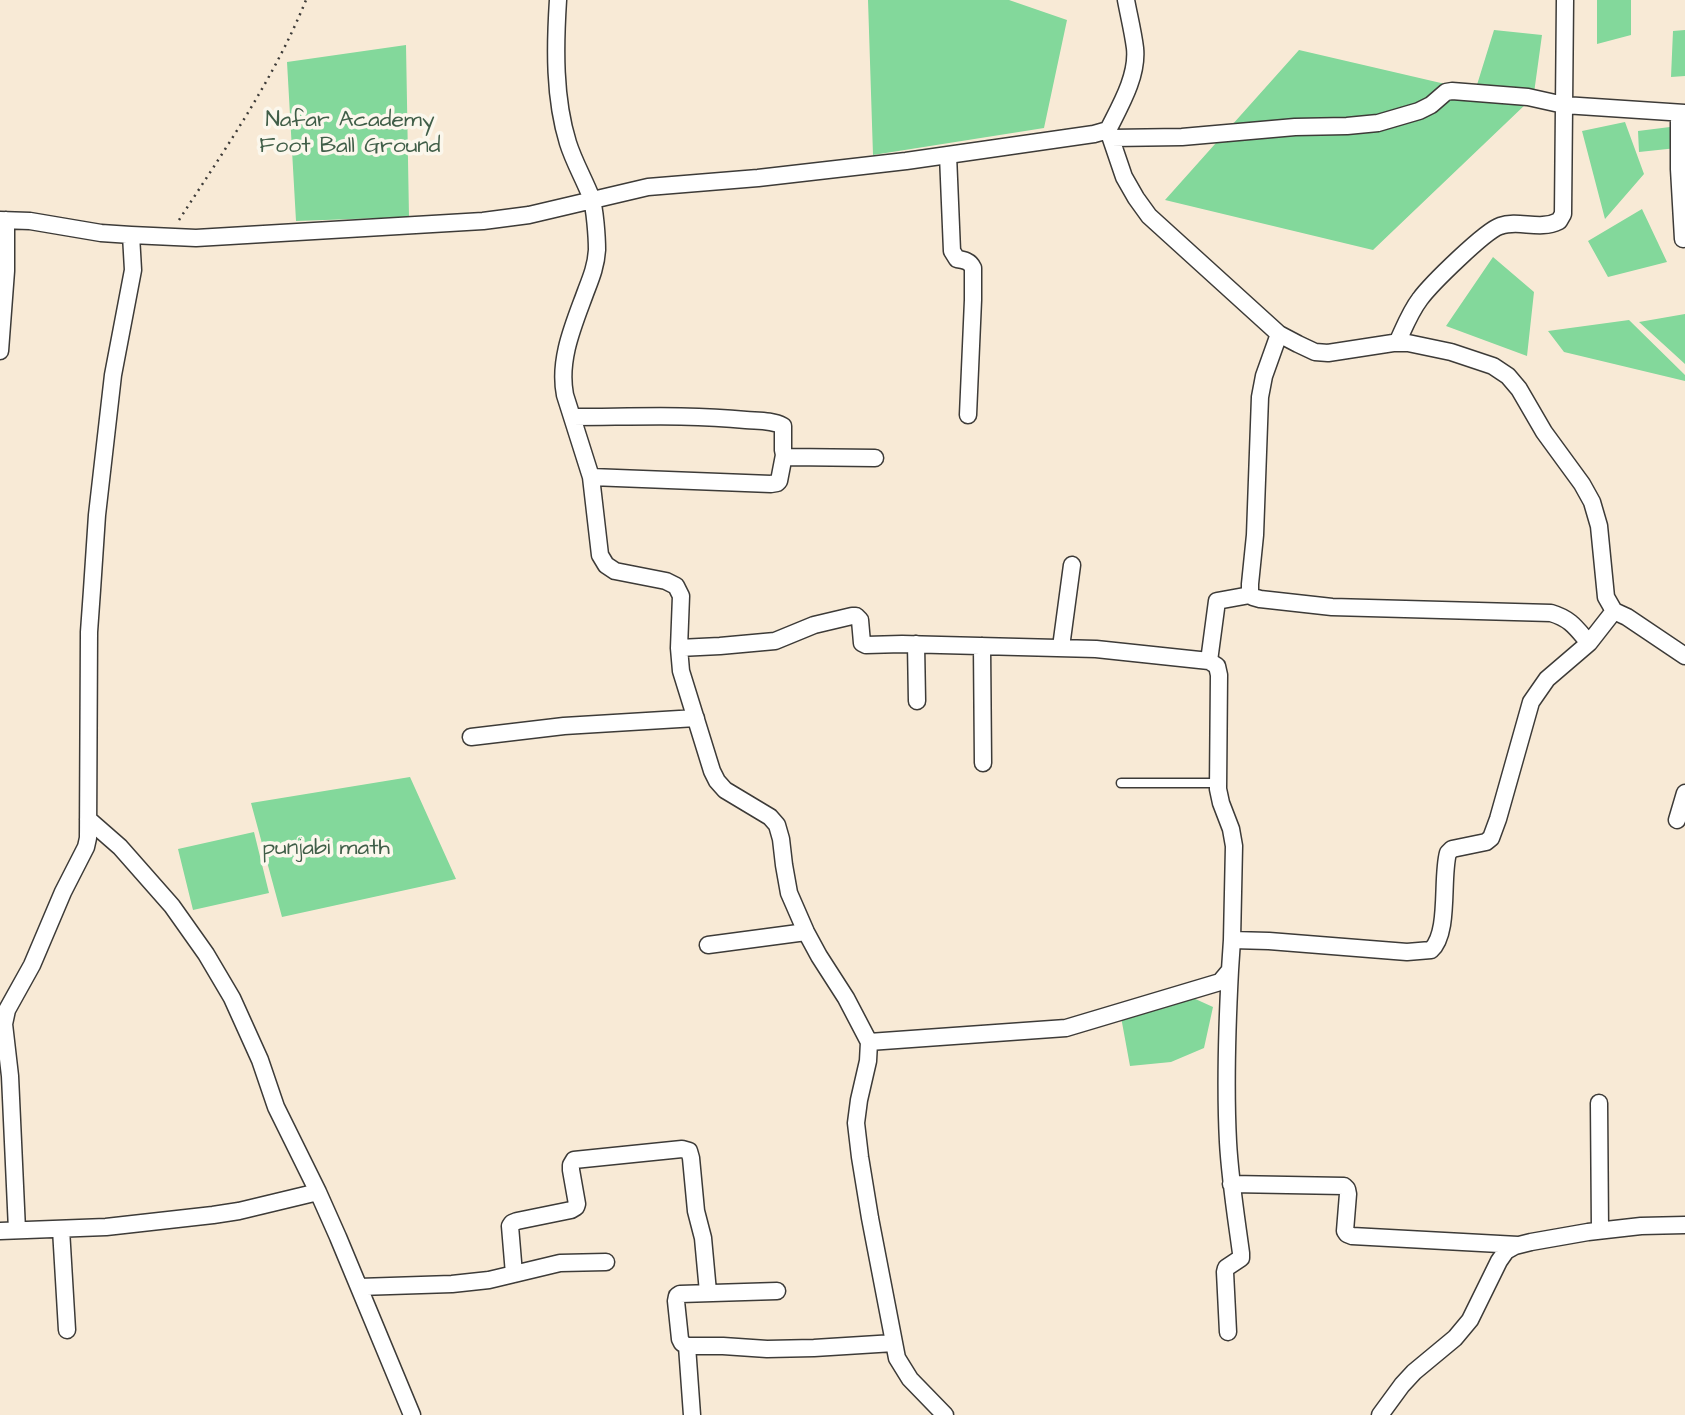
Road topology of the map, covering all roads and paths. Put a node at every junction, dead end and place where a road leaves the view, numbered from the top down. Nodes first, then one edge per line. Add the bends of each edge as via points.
1 (306, 0) edge
2 (558, 0) edge
3 (1126, 0) edge
4 (1565, 0) edge
5 (1564, 105) junction
6 (1682, 113) edge
7 (1109, 134) junction
8 (948, 155) junction
9 (593, 201) junction
10 (3, 220) edge
11 (131, 236) junction
12 (167, 237) junction
13 (1683, 239) dead end
14 (1279, 334) junction
15 (1397, 343) junction
16 (0, 351) edge
17 (968, 415) dead end
18 (572, 417) junction
19 (784, 455) junction
20 (875, 458) dead end
21 (591, 477) junction
22 (1072, 565) dead end
23 (1250, 595) junction
24 (1614, 611) junction
25 (1589, 643) junction
26 (916, 644) junction
27 (982, 646) junction
28 (679, 648) junction
29 (1061, 648) junction
30 (1685, 656) edge
31 (1209, 660) junction
32 (917, 701) dead end
33 (696, 718) junction
34 (471, 737) dead end
35 (983, 763) dead end
36 (1121, 783) dead end
37 (1218, 783) junction
38 (1685, 793) edge
39 (88, 819) junction
40 (1677, 820) dead end
41 (806, 932) junction
42 (1232, 940) junction
43 (708, 944) dead end
44 (1230, 970) junction
45 (869, 1042) junction
46 (1599, 1103) dead end
47 (1231, 1184) junction
48 (318, 1192) junction
49 (1685, 1225) edge
50 (61, 1229) junction
51 (18, 1230) junction
52 (1600, 1230) junction
53 (0, 1231) edge
54 (1519, 1245) junction
55 (606, 1262) dead end
56 (514, 1274) junction
57 (359, 1287) junction
58 (777, 1291) dead end
59 (708, 1292) junction
60 (67, 1330) dead end
61 (1228, 1332) dead end
62 (894, 1343) junction
63 (687, 1346) junction
64 (412, 1415) edge
65 (692, 1415) edge
66 (945, 1415) edge
67 (1381, 1415) edge

1 - 12 path via 270,77
2 - 9 street via 561,117
3 - 7 street via 1134,68
4 - 5 street
5 - 6 street
5 - 7 street via 1452,91 1419,111 1378,123 1182,137
5 - 15 street via 1563,214 1559,221 1543,226 1506,225 1488,233 1420,299
6 - 13 street
7 - 8 street
7 - 14 street via 1124,177 1149,216
8 - 9 street via 648,187
8 - 17 street via 952,251 972,268
9 - 12 street via 483,221
9 - 18 street via 595,269 563,368
10 - 11 street
10 - 16 street via 6,271
11 - 12 street
11 - 39 street via 133,270 113,375 95,540 89,632
14 - 15 street via 1315,352 1328,353
14 - 23 street via 1260,397
15 - 24 street via 1442,349 1493,366 1519,388 1592,502 1606,597
18 - 19 street via 774,422 783,426
18 - 21 street
19 - 20 street
19 - 21 street via 779,481 771,484
21 - 28 street via 600,555 615,571 676,586 681,596
22 - 29 street
23 - 25 street via 1332,607 1551,613 1564,617
23 - 31 street via 1217,601
24 - 25 street
24 - 30 street
25 - 42 street via 1547,679 1531,702 1491,838 1448,853 1442,926 1435,947 1407,953
26 - 27 street
26 - 28 street via 862,643 860,620 852,616 775,640
26 - 32 street
27 - 29 street
27 - 35 street
28 - 33 street
29 - 31 street
31 - 37 street via 1219,675
33 - 34 street
33 - 41 street via 717,781 777,825 789,893
36 - 37 lane
37 - 42 street via 1234,846
38 - 40 street
39 - 48 street via 164,897 206,954 232,998 276,1107
39 - 51 street via 86,847 4,1024
41 - 43 street
41 - 45 street
42 - 44 street
44 - 45 street via 1220,982 1066,1028
44 - 47 street
45 - 62 street via 856,1123
46 - 52 street
47 - 54 street via 1343,1186 1348,1194 1345,1231 1352,1236
47 - 61 street via 1241,1258 1225,1272
48 - 50 street via 239,1211
48 - 57 street
49 - 52 street
50 - 51 street
50 - 60 street
51 - 53 street
52 - 54 street
54 - 67 street via 1499,1261 1470,1320 1413,1372
55 - 56 street via 560,1263
56 - 57 street via 452,1284
56 - 59 street via 510,1226 576,1207 574,1160 682,1149 690,1153
57 - 64 street
58 - 59 street
59 - 63 street via 677,1296 680,1339
62 - 63 street via 767,1349
62 - 66 street via 910,1379
63 - 65 street

